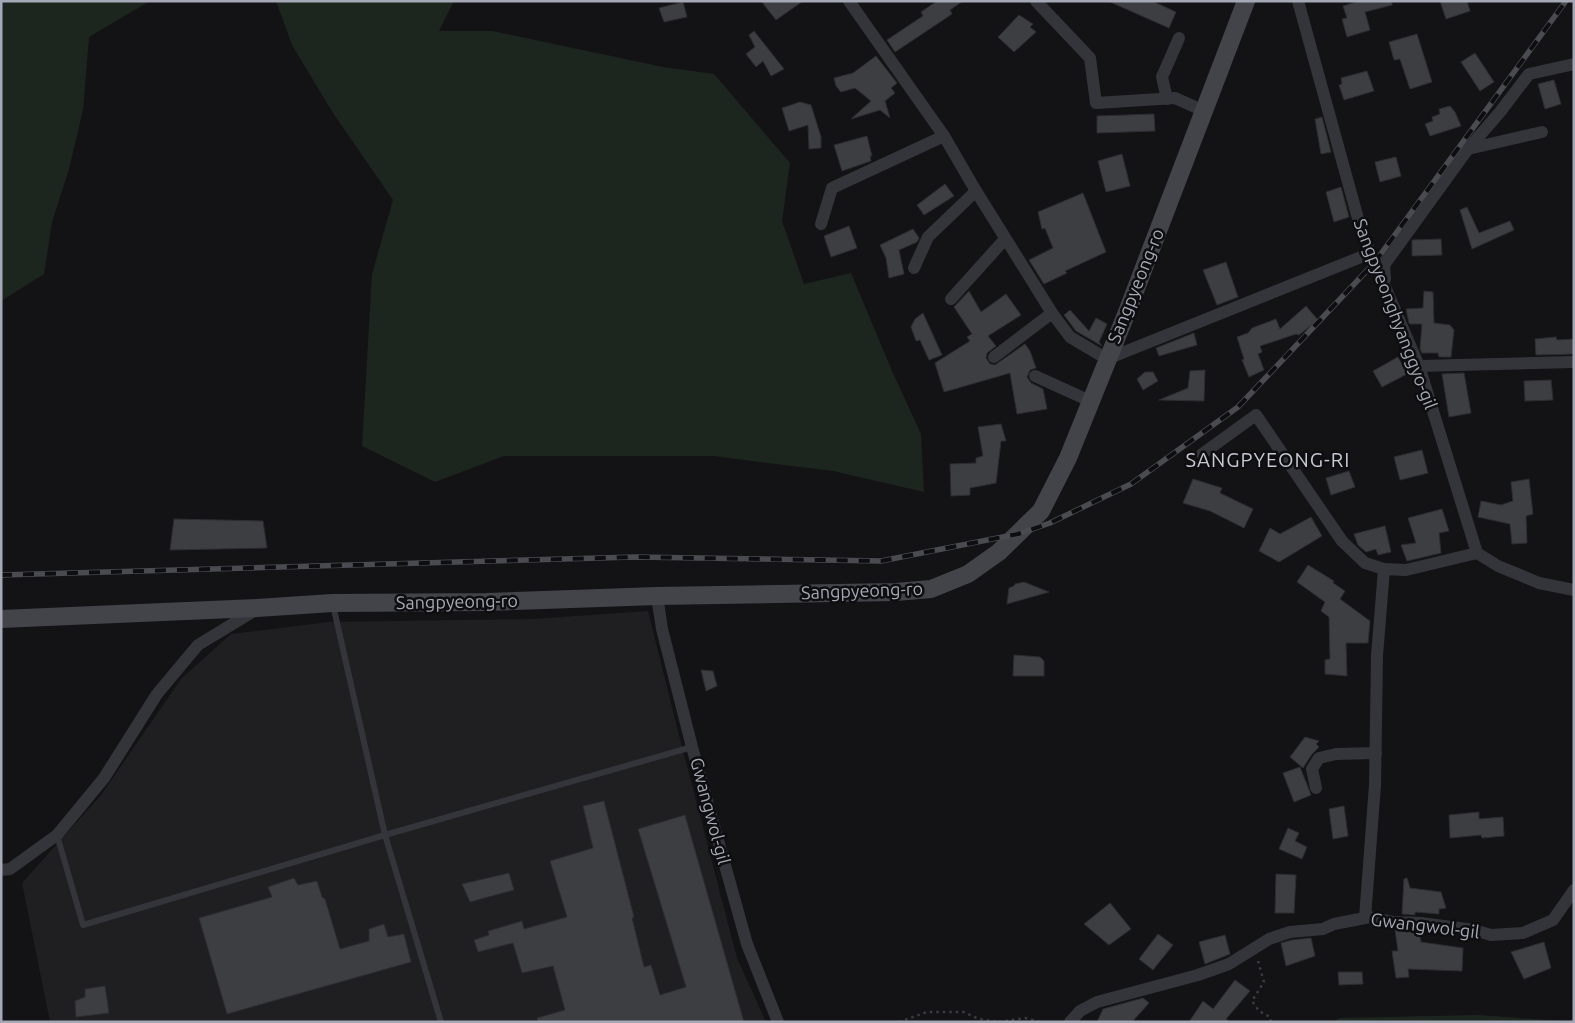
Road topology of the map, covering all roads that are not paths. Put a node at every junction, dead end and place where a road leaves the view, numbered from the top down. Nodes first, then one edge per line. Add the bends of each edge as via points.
1 (850, 1) edge
2 (1036, 1) edge
3 (1246, 1) edge
4 (1298, 1) edge
5 (1179, 38) dead end
6 (1574, 64) edge
7 (1167, 99) junction
8 (1204, 111) junction
9 (1542, 132) dead end
10 (944, 136) junction
11 (1468, 149) junction
12 (976, 191) junction
13 (821, 224) dead end
14 (1005, 239) junction
15 (1371, 253) junction
16 (914, 268) dead end
17 (1385, 289) junction
18 (951, 299) dead end
19 (1052, 313) junction
20 (994, 357) dead end
21 (1107, 359) junction
22 (1574, 362) edge
23 (1418, 366) junction
24 (1035, 376) dead end
25 (1090, 401) junction
26 (1202, 454) dead end
27 (1477, 552) junction
28 (1384, 569) junction
29 (1574, 590) edge
30 (657, 596) junction
31 (332, 603) junction
32 (257, 608) junction
33 (1, 619) edge
34 (692, 747) junction
35 (1376, 753) junction
36 (1316, 788) dead end
37 (57, 835) junction
38 (385, 836) junction
39 (1, 870) edge
40 (1574, 890) edge
41 (1365, 918) junction
42 (441, 1022) edge
43 (778, 1022) edge
44 (1070, 1022) edge

1 - 10 street
2 - 7 street via 1090,58 1096,103
3 - 8 main road, Sangpyeong-ro
4 - 15 street, Sangpyeonghyanggyo-gil via 1362,233
5 - 7 street via 1162,77
6 - 11 street via 1529,74
7 - 8 street via 1174,98
8 - 21 main road, Sangpyeong-ro
9 - 11 street
10 - 12 street
10 - 13 street via 832,188
11 - 17 street via 1384,265
12 - 14 street
12 - 16 street via 928,237
14 - 18 street
14 - 19 street
15 - 17 street, Sangpyeonghyanggyo-gil
15 - 21 street
17 - 23 street, Sangpyeonghyanggyo-gil
19 - 20 street
19 - 21 street via 1070,337
21 - 25 main road, Sangpyeong-ro
22 - 23 street
23 - 27 street, Sangpyeonghyanggyo-gil
24 - 25 street
25 - 30 main road, Sangpyeong-ro via 1068,458 1041,511 999,552 968,574 931,589 896,592
26 - 28 street via 1256,415 1342,541 1365,563
27 - 28 street via 1406,570
27 - 29 street via 1498,566 1539,583
28 - 35 street via 1377,656
30 - 31 main road, Sangpyeong-ro
30 - 34 street, Gwangwol-gil via 662,629
31 - 32 main road, Sangpyeong-ro
31 - 38 lane
32 - 33 main road, Sangpyeong-ro
32 - 37 street, Sangpyeong-ro via 198,645 157,694 104,778
34 - 38 lane
34 - 43 street, Gwangwol-gil via 747,944
35 - 36 street via 1336,754 1320,758 1312,769
35 - 41 street
37 - 38 lane via 83,925
37 - 39 street, Sangpyeong-ro via 10,869
38 - 42 lane
40 - 41 street, Gwangwol-gil via 1553,920 1523,933 1491,935
41 - 44 street, Gwangwol-gil via 1268,939 1229,964 1096,1002 1080,1011

